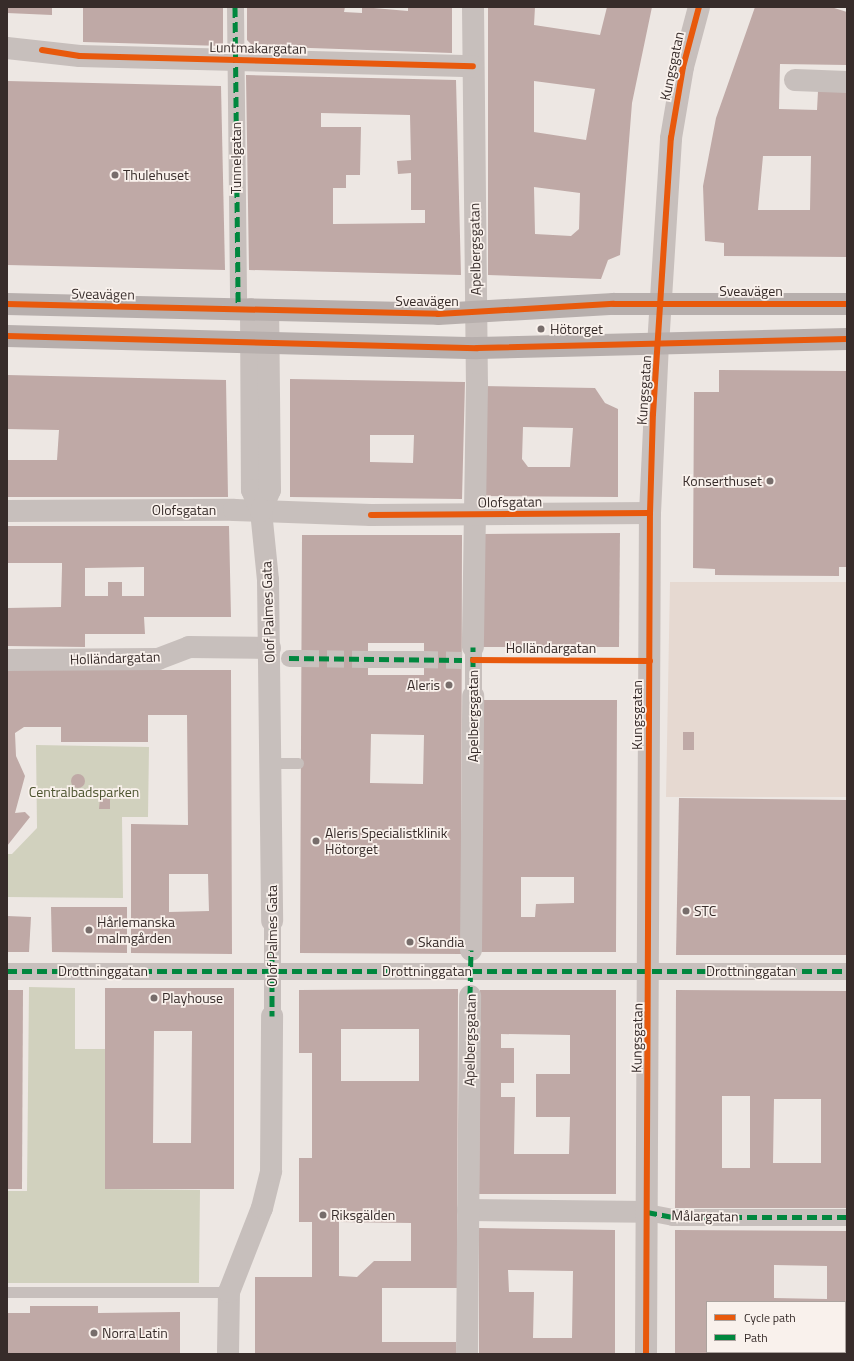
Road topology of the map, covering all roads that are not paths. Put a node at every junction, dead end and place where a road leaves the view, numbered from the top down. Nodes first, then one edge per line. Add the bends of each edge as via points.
1 (235, 7) edge
2 (473, 7) edge
3 (699, 7) edge
4 (7, 48) edge
5 (236, 59) junction
6 (473, 66) junction
7 (795, 80) dead end
8 (847, 82) edge
9 (7, 304) edge
10 (662, 304) junction
11 (847, 304) edge
12 (252, 309) junction
13 (476, 313) junction
14 (7, 336) edge
15 (847, 339) edge
16 (260, 343) junction
17 (658, 346) junction
18 (477, 348) junction
19 (261, 510) junction
20 (7, 511) edge
21 (650, 513) junction
22 (475, 514) junction
23 (473, 647) joint
24 (270, 648) junction
25 (368, 659) tunnel mouth
26 (7, 660) edge
27 (421, 660) tunnel mouth
28 (473, 696) joint
29 (271, 763) junction
30 (298, 763) dead end
31 (272, 921) joint
32 (471, 961) junction
33 (7, 971) edge
34 (272, 971) junction
35 (650, 971) junction
36 (847, 971) edge
37 (470, 996) joint
38 (272, 1016) joint
39 (468, 1210) junction
40 (647, 1212) junction
41 (847, 1217) edge
42 (7, 1292) edge
43 (229, 1292) junction
44 (228, 1354) edge
45 (466, 1354) edge
46 (646, 1354) edge

1 - 5 street, Tunnelgatan
2 - 6 street, Apelbergsgatan
3 - 10 street, Kungsgatan via 683,67 671,138
4 - 5 street, Luntmakargatan via 80,56
5 - 6 street, Luntmakargatan
5 - 12 street, Tunnelgatan
6 - 13 street, Apelbergsgatan
7 - 8 street
9 - 12 main road, Sveavägen
10 - 11 main road, Sveavägen
10 - 13 main road, Sveavägen
10 - 17 street, Kungsgatan
12 - 13 main road, Sveavägen
12 - 16 street, Olof Palmes Gata
13 - 18 street, Apelbergsgatan
14 - 16 main road
15 - 17 main road
16 - 18 main road
16 - 19 street, Olof Palmes Gata via 252,490
17 - 18 main road
17 - 21 street, Kungsgatan
18 - 22 street, Apelbergsgatan
19 - 20 street, Olofsgatan
19 - 22 street, Olofsgatan via 371,515
19 - 24 street, Olof Palmes Gata
21 - 22 street, Olofsgatan
21 - 35 street, Kungsgatan
22 - 23 street, Apelbergsgatan
23 - 28 street, Apelbergsgatan
24 - 26 street, Holländargatan via 189,647 158,659
24 - 29 street, Olof Palmes Gata
25 - 27 street
28 - 32 street, Apelbergsgatan
29 - 30 lane
29 - 31 street, Olof Palmes Gata
31 - 34 street, Olof Palmes Gata
32 - 34 street, Drottninggatan
32 - 35 street, Drottninggatan
32 - 37 street, Apelbergsgatan
33 - 34 street, Drottninggatan
34 - 38 street, Olof Palmes Gata
35 - 36 street, Drottninggatan
35 - 40 street, Kungsgatan
37 - 39 street, Apelbergsgatan
38 - 43 street, Olof Palmes Gata via 271,1171 262,1208
39 - 40 street, Målargatan
39 - 45 street, Apelbergsgatan
40 - 41 street, Målargatan via 672,1217
40 - 46 street, Kungsgatan
42 - 43 lane
43 - 44 street, Olof Palmes Gata

